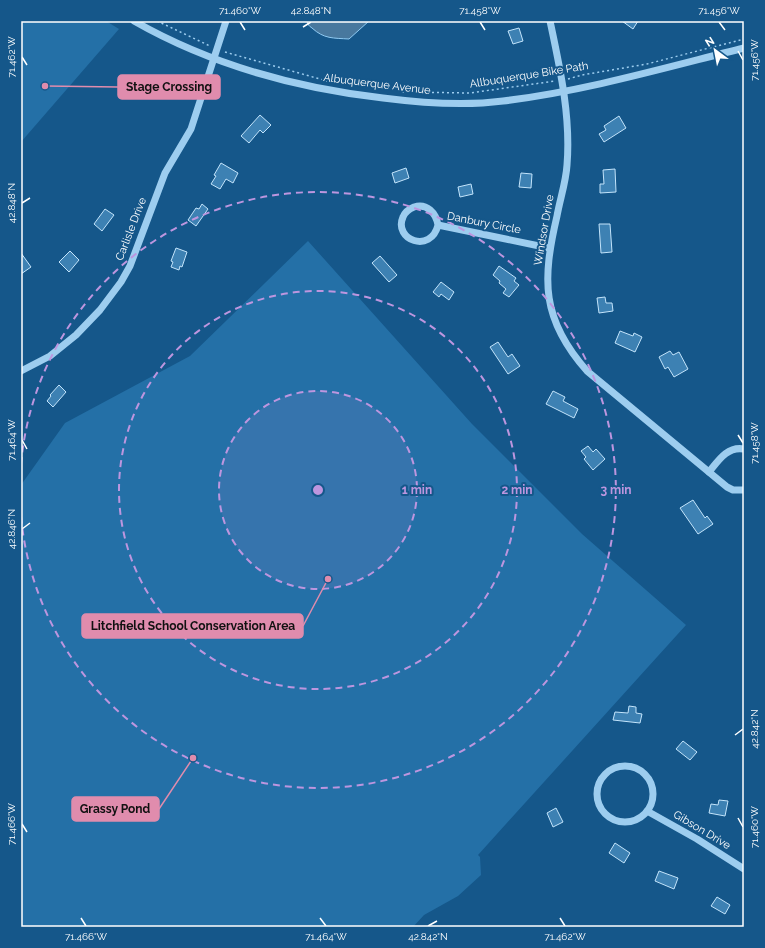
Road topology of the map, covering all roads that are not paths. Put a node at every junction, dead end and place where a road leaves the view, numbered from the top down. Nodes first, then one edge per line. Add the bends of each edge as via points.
1 (134, 21) edge
2 (226, 21) edge
3 (550, 21) edge
4 (744, 48) edge
5 (213, 59) junction
6 (563, 92) junction
7 (438, 225) junction
8 (550, 248) junction
9 (21, 371) edge
10 (744, 449) edge
11 (708, 472) junction
12 (744, 490) edge
13 (647, 811) junction
14 (744, 870) edge

1 - 5 street, Albuquerque Avenue
2 - 5 street, Carlisle Drive
3 - 6 street, Windsor Drive
4 - 6 street, Albuquerque Avenue
5 - 6 street, Albuquerque Avenue via 303,85 416,102 501,101
5 - 9 street, Carlisle Drive via 191,129 165,173 130,266 121,282 100,310 76,335 50,356
6 - 8 street, Windsor Drive via 567,166
7 - 7 street, Danbury Circle via 434,213 424,207 412,208 403,216 404,233 408,238 418,242 424,242 434,236
7 - 8 street, Danbury Circle
8 - 11 street, Windsor Drive via 547,280 549,300 555,320 575,356 588,371
10 - 11 street via 728,451
11 - 12 street, Windsor Drive via 733,490
13 - 13 street via 634,820 611,818 605,813 598,799 600,783 604,776 622,766 641,770 650,780 653,792 653,799
13 - 14 street, Gibson Drive via 715,850

